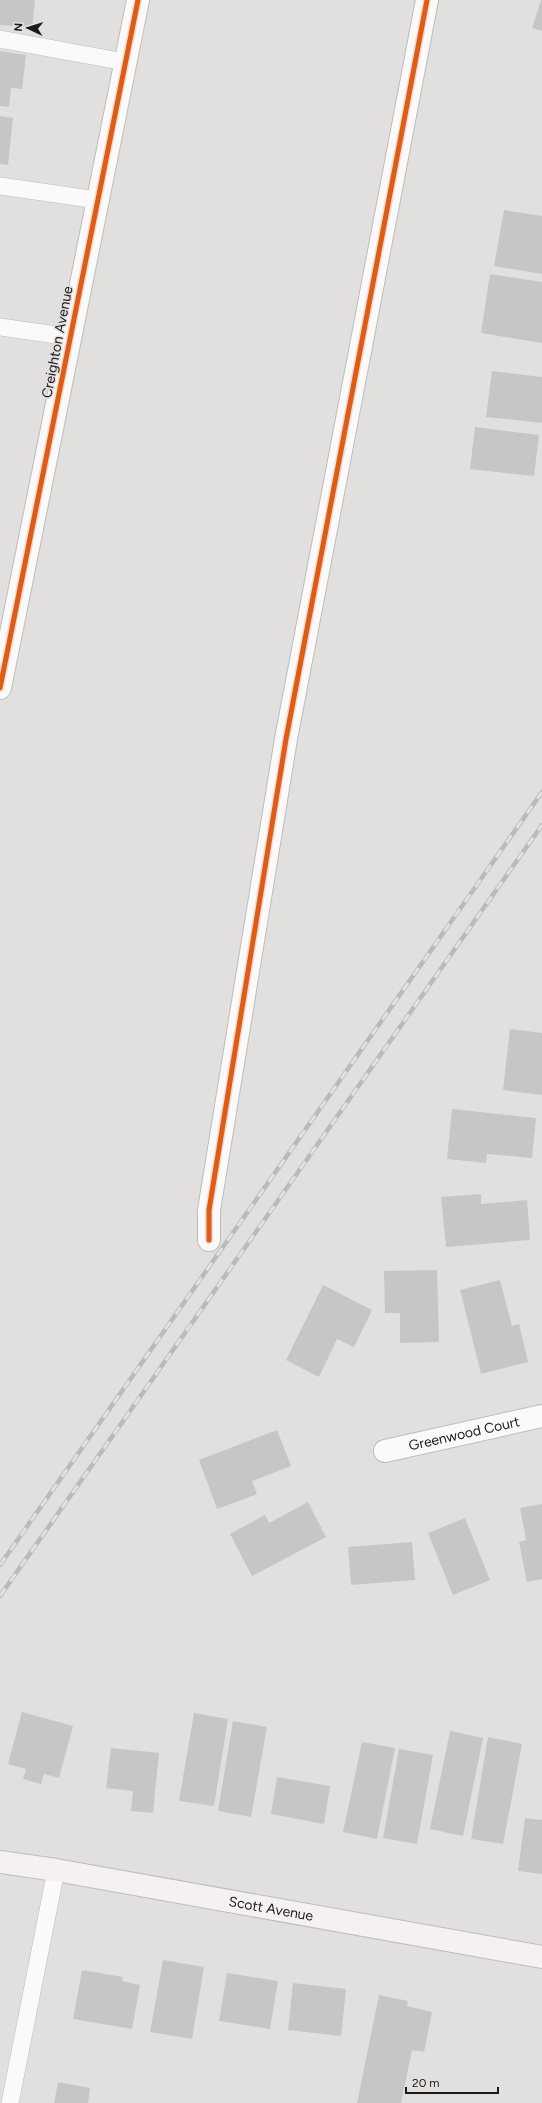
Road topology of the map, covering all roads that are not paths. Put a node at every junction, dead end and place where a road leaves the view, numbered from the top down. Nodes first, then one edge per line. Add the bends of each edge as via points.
1 (138, 0) edge
2 (427, 0) edge
3 (0, 39) edge
4 (125, 62) junction
5 (0, 186) edge
6 (98, 200) junction
7 (0, 327) edge
8 (70, 337) junction
9 (0, 688) edge
10 (210, 1240) dead end
11 (542, 1416) edge
12 (386, 1451) dead end
13 (0, 1862) edge
14 (56, 1870) junction
15 (542, 1957) edge
16 (10, 2103) edge

1 - 4 street, Creighton Avenue
2 - 10 street via 286,739 210,1210
3 - 4 lane
4 - 6 street, Creighton Avenue
5 - 6 lane
6 - 8 street, Creighton Avenue
7 - 8 lane
8 - 9 street, Creighton Avenue
11 - 12 street, Greenwood Court
13 - 14 street, Scott Avenue
14 - 15 street, Scott Avenue
14 - 16 lane

